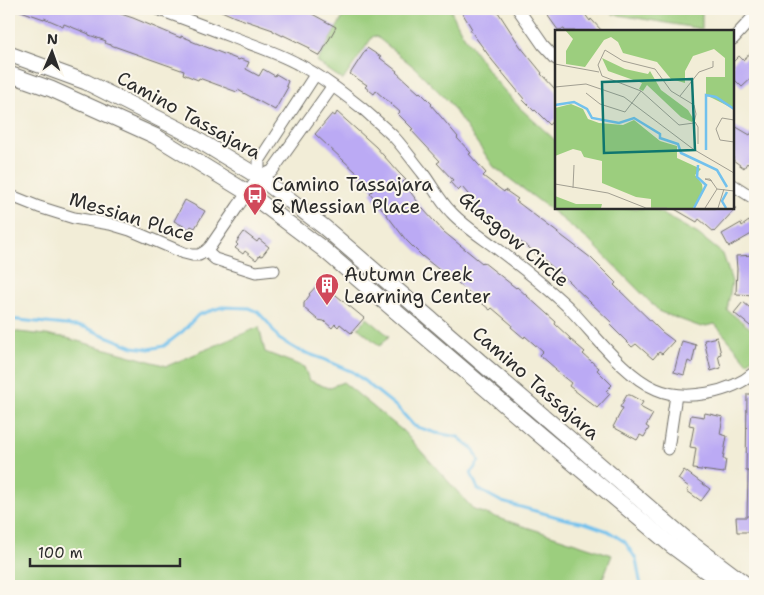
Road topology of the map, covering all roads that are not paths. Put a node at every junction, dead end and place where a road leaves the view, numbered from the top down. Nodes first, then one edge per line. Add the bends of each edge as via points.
1 (157, 9) edge
2 (518, 9) edge
3 (755, 15) edge
4 (734, 38) edge
5 (9, 54) edge
6 (555, 58) edge
7 (9, 74) edge
8 (315, 75) junction
9 (332, 86) junction
10 (259, 177) junction
11 (734, 186) edge
12 (248, 193) junction
13 (9, 195) edge
14 (755, 199) edge
15 (206, 251) junction
16 (274, 270) dead end
17 (755, 372) edge
18 (676, 395) junction
19 (668, 449) dead end
20 (726, 586) edge
21 (748, 586) edge

1 - 8 street, Glasgow Circle via 266,49
2 - 6 street
3 - 4 street
5 - 10 main road, Camino Tassajara via 86,82 183,131
7 - 12 main road, Camino Tassajara via 51,89 155,136
8 - 9 street, Glasgow Circle
8 - 10 street via 259,161
9 - 10 street via 272,171
9 - 18 street, Glasgow Circle via 394,137 441,201 463,224 536,278 624,367 643,382
10 - 12 street, Messian Place
10 - 21 main road, Camino Tassajara via 324,227 687,540
11 - 14 street
12 - 15 street, Messian Place
12 - 20 main road, Camino Tassajara via 322,250 672,546
13 - 15 street, Messian Place via 74,218 130,230 184,253 192,255
15 - 16 street via 215,259 256,272
17 - 18 street, Glasgow Circle via 732,387 705,394
18 - 19 street

